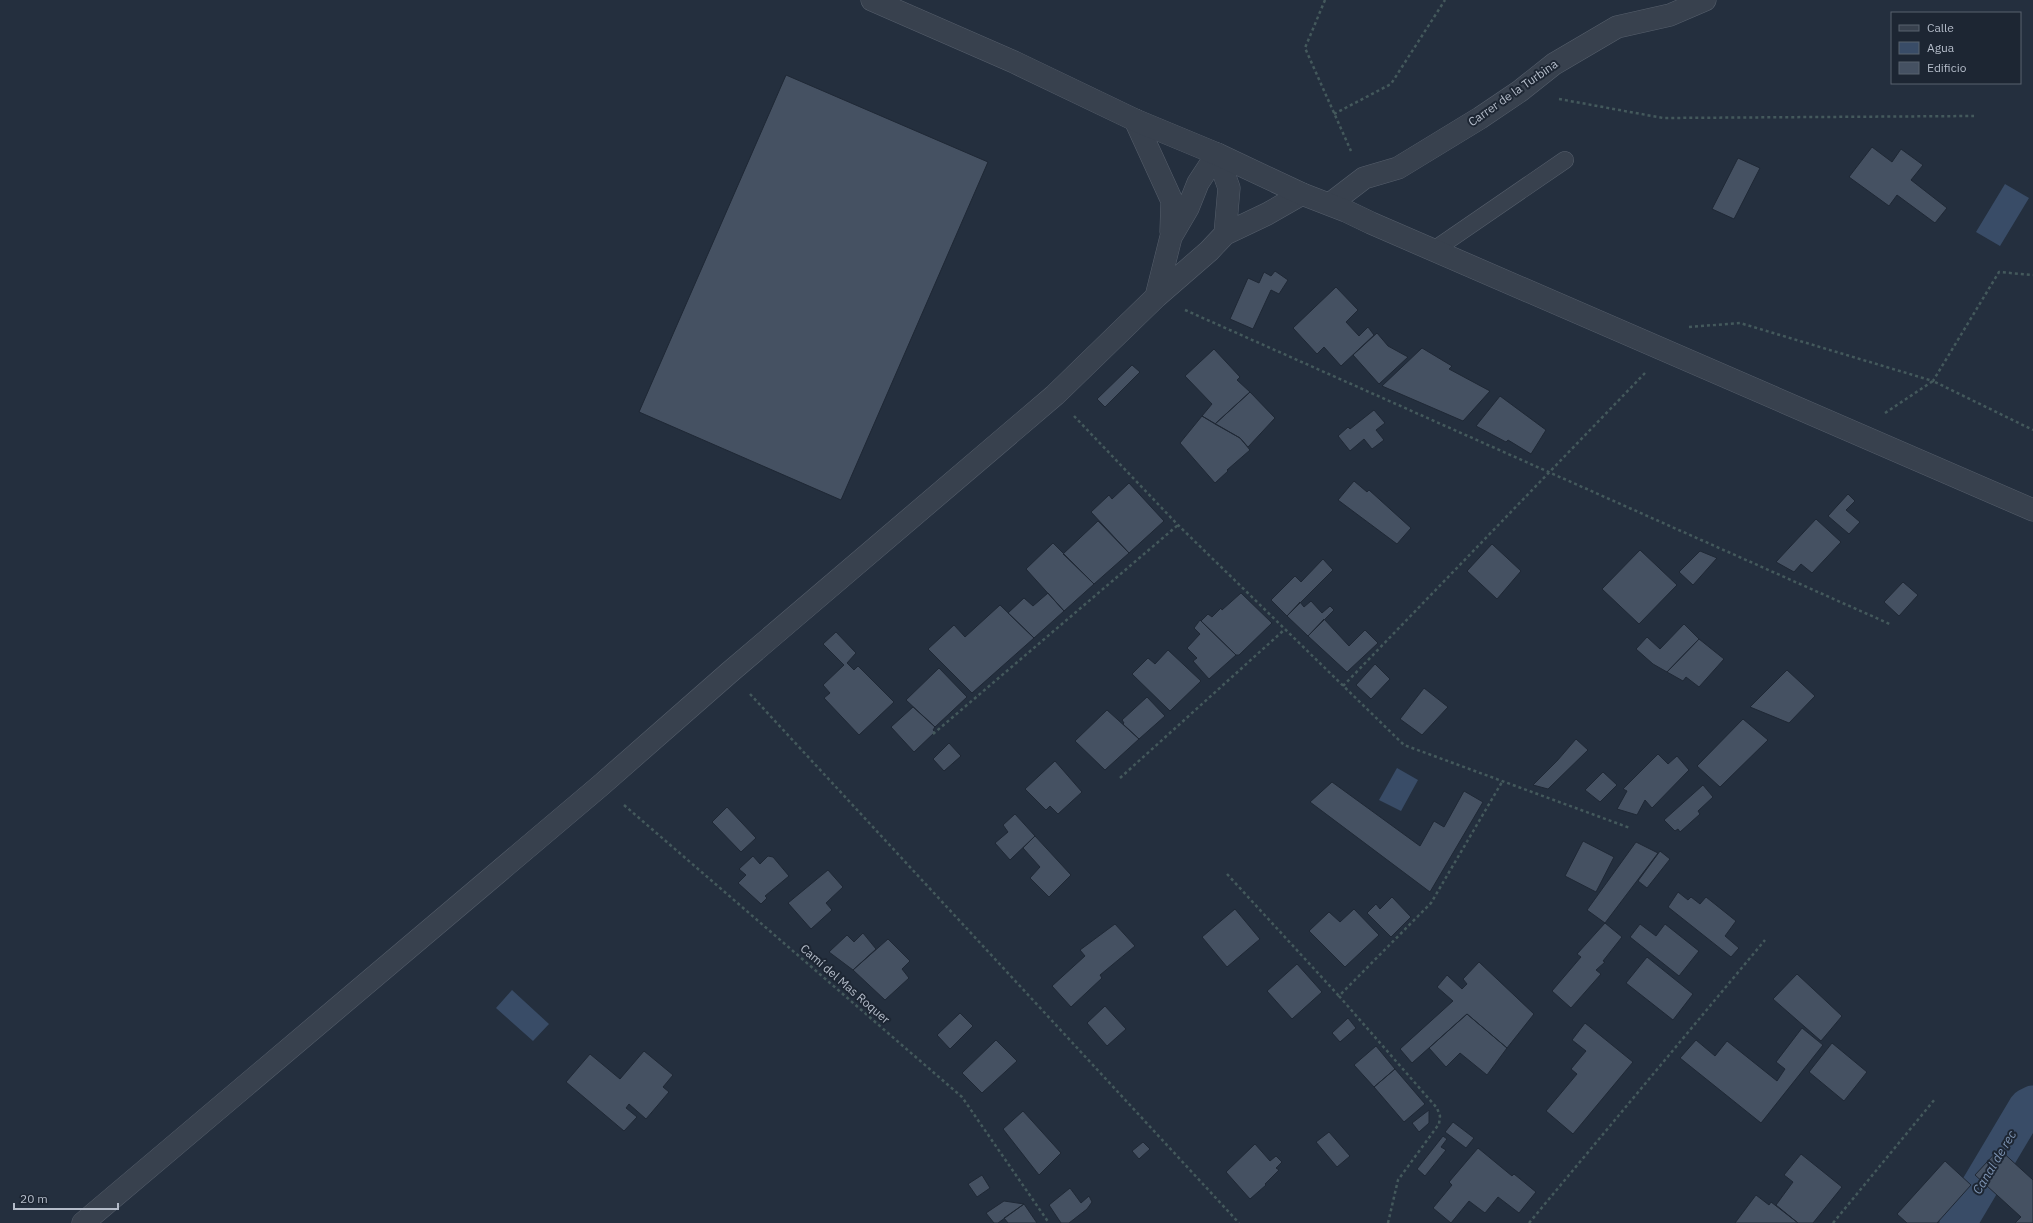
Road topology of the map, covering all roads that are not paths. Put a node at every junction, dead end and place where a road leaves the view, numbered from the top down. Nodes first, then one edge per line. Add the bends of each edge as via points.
1 (872, 0) edge
2 (1705, 0) edge
3 (1135, 120) junction
4 (1217, 154) junction
5 (1565, 160) dead end
6 (1302, 194) junction
7 (1330, 204) junction
8 (1225, 234) junction
9 (1171, 237) junction
10 (1434, 250) junction
11 (1156, 297) junction
12 (2033, 510) edge
13 (83, 1223) edge

1 - 3 street via 1014,62
2 - 7 street, Carrer de la Turbina via 1670,15 1616,27 1554,64 1480,118 1398,168 1364,178
3 - 4 street
3 - 9 street via 1172,201
4 - 6 street
4 - 8 street via 1229,188
4 - 9 street via 1198,183 1188,208
5 - 10 lane
6 - 7 street
6 - 8 street
7 - 10 street
8 - 11 street
9 - 11 street
10 - 12 street
11 - 13 street via 1055,395 600,786

